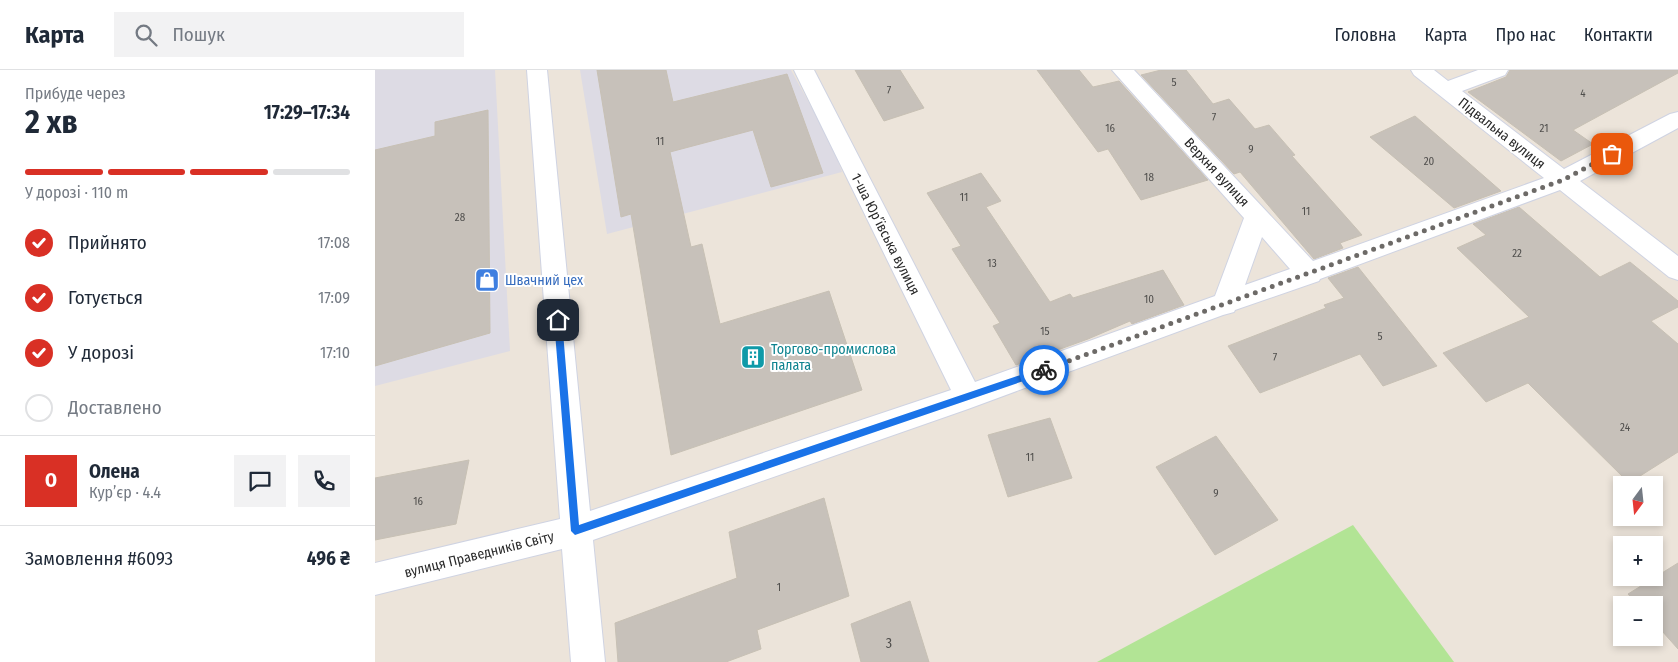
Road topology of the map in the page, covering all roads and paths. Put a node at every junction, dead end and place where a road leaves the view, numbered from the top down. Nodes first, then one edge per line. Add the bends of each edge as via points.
1 (537, 70) edge
2 (804, 70) edge
3 (1123, 70) edge
4 (1421, 70) edge
5 (1499, 70) edge
6 (1446, 89) junction
7 (1678, 119) edge
8 (1563, 180) junction
9 (1257, 216) junction
10 (1678, 270) edge
11 (1310, 274) junction
12 (1225, 305) junction
13 (968, 398) junction
14 (575, 531) junction
15 (375, 579) edge
16 (588, 662) edge

1 - 14 street
2 - 13 street, 1-ша Юрʼївська вулиця
3 - 9 street, Верхня вулиця
4 - 6 street, Підвальна вулиця
5 - 6 street
6 - 8 street, Підвальна вулиця
7 - 8 street, вулиця Праведників Світу
8 - 10 street, Підвальна вулиця
8 - 11 street, вулиця Праведників Світу
9 - 11 street, Верхня вулиця
9 - 12 street
11 - 12 street, вулиця Праведників Світу
12 - 13 street, вулиця Праведників Світу
13 - 14 street, вулиця Праведників Світу
14 - 15 street, вулиця Праведників Світу
14 - 16 street

